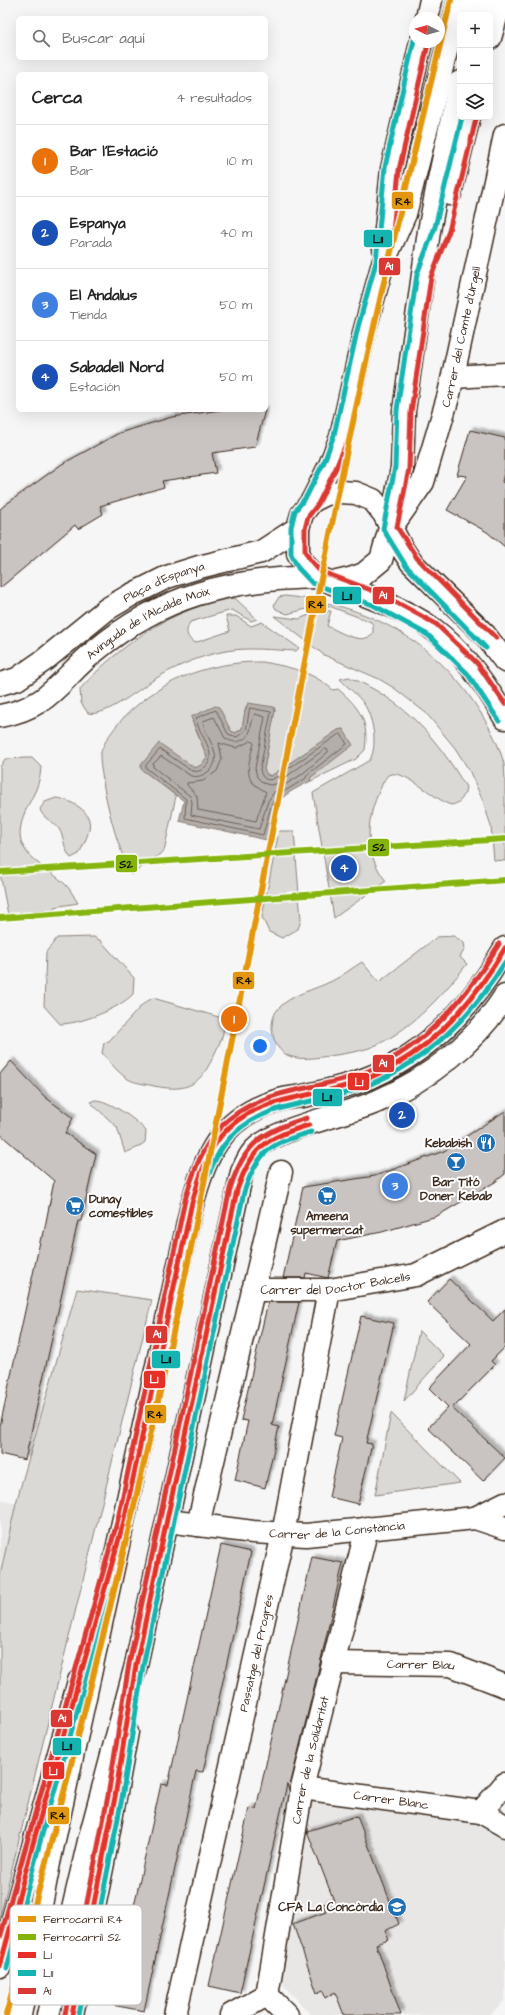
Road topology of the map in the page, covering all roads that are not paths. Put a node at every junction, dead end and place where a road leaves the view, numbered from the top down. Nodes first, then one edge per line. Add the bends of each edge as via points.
1 (431, 0) edge
2 (459, 0) edge
3 (480, 0) edge
4 (501, 0) edge
5 (428, 12) edge
6 (477, 12) edge
7 (493, 28) edge
8 (420, 48) edge
9 (460, 84) edge
10 (468, 120) edge
11 (505, 135) edge
12 (497, 209) edge
13 (382, 263) junction
14 (424, 275) junction
15 (505, 374) edge
16 (453, 377) junction
17 (312, 501) junction
18 (298, 528) junction
19 (390, 528) junction
20 (325, 580) junction
21 (505, 661) edge
22 (0, 684) edge
23 (0, 716) edge
24 (505, 718) edge
25 (505, 948) edge
26 (505, 996) edge
27 (281, 1172) dead end
28 (505, 1231) edge
29 (253, 1290) junction
30 (329, 1290) junction
31 (505, 1503) edge
32 (128, 1508) junction
33 (475, 1518) junction
34 (168, 1520) junction
35 (198, 1525) junction
36 (367, 1528) junction
37 (505, 1528) edge
38 (283, 1534) junction
39 (333, 1663) junction
40 (136, 1665) junction
41 (505, 1686) edge
42 (505, 1784) edge
43 (302, 1788) junction
44 (481, 1812) junction
45 (505, 1826) edge
46 (17, 1905) edge
47 (41, 1905) edge
48 (74, 1905) edge
49 (94, 1905) edge
50 (10, 1930) edge
51 (0, 1966) edge
52 (266, 1996) junction
53 (22, 2005) edge
54 (50, 2005) edge
55 (74, 2005) edge
56 (20, 2015) edge
57 (48, 2015) edge
58 (72, 2015) edge
59 (175, 2015) edge
60 (231, 2015) edge
61 (286, 2015) edge

1 - 5 street
2 - 13 street via 405,214
3 - 6 street
4 - 7 street
8 - 13 street via 392,169
9 - 14 street via 438,184
10 - 14 street via 442,229
11 - 12 street, Carrer del Comte d'Urgell
12 - 16 street, Carrer del Comte d'Urgell
13 - 17 street via 341,437
14 - 19 street via 404,411 402,468
15 - 16 street
16 - 19 street, Carrer del Comte d'Urgell via 423,482
17 - 18 street via 302,514
17 - 19 street via 326,494 356,493 373,500 384,514
18 - 20 street via 298,553 304,564
18 - 22 street, Plaça d'Espanya via 261,552 167,577 129,596 107,609 17,679
19 - 20 street via 381,560 364,574
19 - 21 street via 411,562 485,635
20 - 23 street, Avinguda de l'Alcalde Moix via 285,578 221,587 184,597 154,610 127,626 93,652 41,702 18,713
20 - 24 street, Avinguda de l'Alcalde Moix via 376,599 432,628 484,685
25 - 32 street via 490,975 470,1002 448,1026 418,1050 362,1081 340,1088 276,1100 255,1109 241,1117 220,1136 207,1160 193,1203
26 - 34 street via 492,1016 467,1043 414,1083 377,1102 286,1131 268,1140 252,1153 242,1172 237,1190
27 - 29 street
28 - 30 street, Carrer del Doctor Balcells via 416,1275
29 - 30 street, Carrer del Doctor Balcells
29 - 35 street, Carrer del Doctor Balcells
30 - 38 street, Passatge del Progrés
31 - 33 street
32 - 46 street
32 - 47 street
33 - 36 street, Carrer de la Constància
33 - 37 street, Carrer de la Constància
34 - 35 street, Carrer de la Constància
34 - 40 street
35 - 38 street, Carrer de la Constància
36 - 38 street, Carrer de la Constància via 306,1535
36 - 39 street, Carrer de la Solidaritat
38 - 59 street, Passatge del Progrés
39 - 41 street, Carrer Blau via 451,1665
39 - 43 street, Carrer de la Solidaritat
40 - 48 street
40 - 49 street via 126,1736
42 - 44 street
43 - 44 street, Carrer Blanc
43 - 52 street, Carrer de la Solidaritat
44 - 45 street
50 - 51 street
52 - 60 street
52 - 61 street
53 - 56 street
54 - 57 street
55 - 58 street

